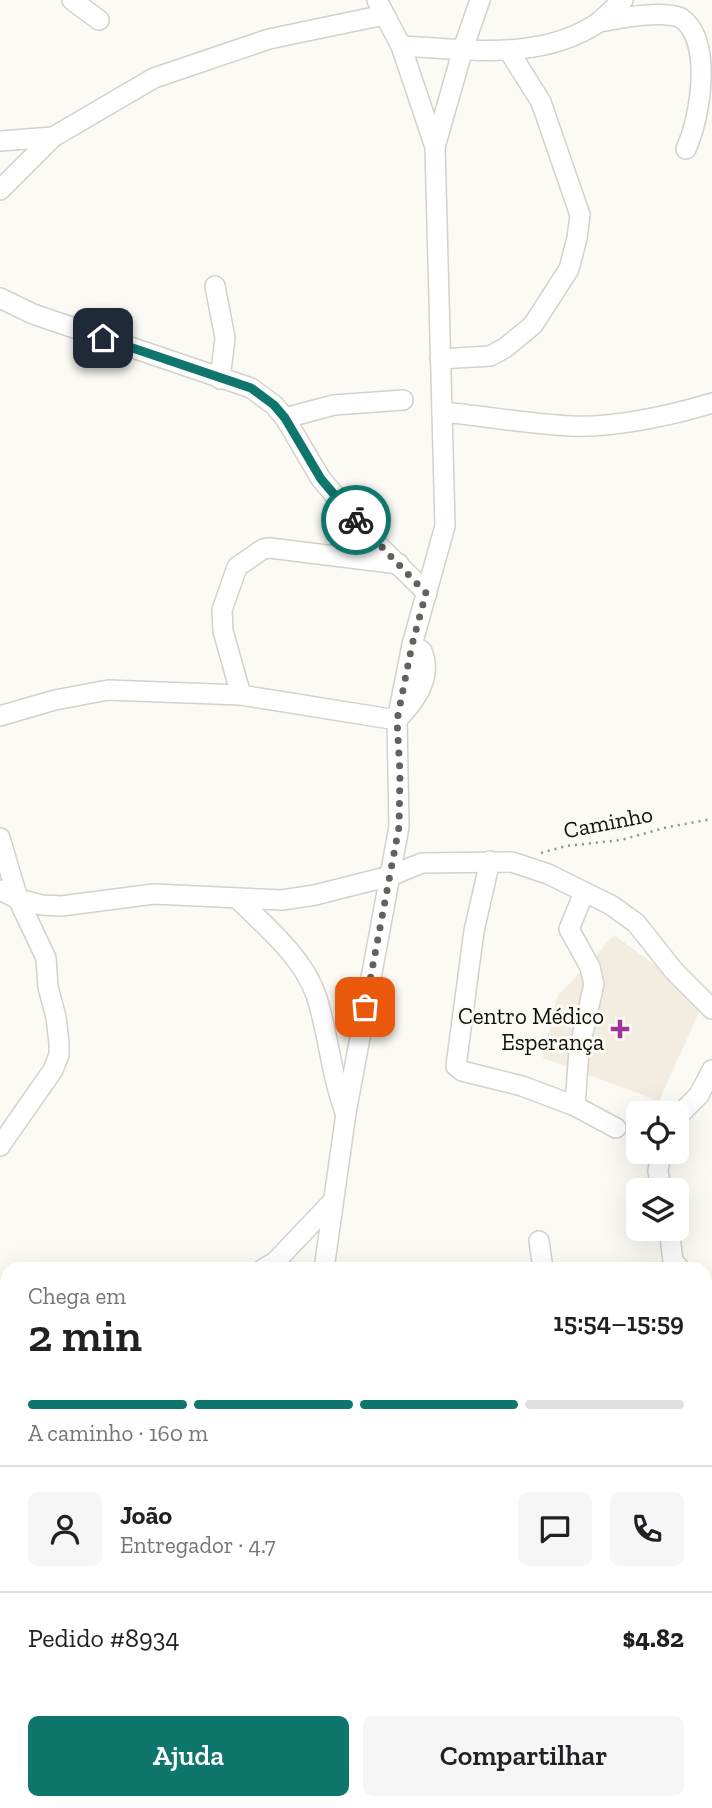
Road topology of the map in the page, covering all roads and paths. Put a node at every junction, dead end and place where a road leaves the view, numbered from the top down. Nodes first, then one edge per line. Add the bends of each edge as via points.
1 (72, 0) edge
2 (480, 0) edge
3 (623, 0) edge
4 (380, 7) edge
5 (679, 9) edge
6 (99, 20) dead end
7 (598, 22) junction
8 (401, 46) junction
9 (463, 49) junction
10 (509, 51) junction
11 (53, 137) junction
12 (0, 141) edge
13 (435, 147) junction
14 (686, 149) dead end
15 (1, 186) edge
16 (215, 286) dead end
17 (0, 298) edge
18 (440, 359) junction
19 (220, 379) junction
20 (403, 400) dead end
21 (712, 403) edge
22 (442, 412) junction
23 (285, 418) junction
24 (399, 564) junction
25 (426, 593) junction
26 (241, 695) junction
27 (0, 716) edge
28 (397, 720) junction
29 (712, 819) edge
30 (0, 838) edge
31 (490, 861) junction
32 (512, 862) junction
33 (390, 876) junction
34 (584, 893) junction
35 (9, 894) edge
36 (237, 898) junction
37 (712, 1009) edge
38 (712, 1070) edge
39 (689, 1104) edge
40 (575, 1106) junction
41 (346, 1113) junction
42 (615, 1128) dead end
43 (0, 1146) edge
44 (332, 1202) junction
45 (538, 1241) dead end
46 (671, 1241) edge
47 (275, 1262) edge
48 (325, 1262) edge
49 (542, 1262) edge
50 (674, 1262) edge

1 - 6 street
2 - 9 street
3 - 7 street
4 - 8 street
4 - 11 street via 154,78
5 - 7 street
5 - 14 street via 701,31 709,53 710,83
7 - 10 street via 548,44
8 - 9 street
8 - 13 street
9 - 10 street
9 - 13 street
10 - 18 street via 541,102 580,215 577,238 569,269 533,325 490,356
11 - 12 street
11 - 15 street
13 - 18 street
16 - 19 street via 225,338
17 - 19 street via 33,314
18 - 22 street
19 - 23 street via 251,388
20 - 23 street via 334,405
21 - 22 street via 683,412 574,426
22 - 25 street via 445,526
23 - 24 street via 321,479
24 - 25 street
24 - 26 street via 270,548 243,561 221,619
25 - 28 street
26 - 27 street via 108,690
26 - 28 street
28 - 33 street via 399,827
29 - 32 path, Caminho via 621,840 566,845
30 - 35 street
31 - 32 street
31 - 33 street via 422,863
31 - 40 street via 474,931 456,1066
32 - 34 street
33 - 36 street via 315,895
33 - 41 street
34 - 37 street via 636,923
34 - 40 street via 569,929 594,984 579,1050
35 - 36 street via 61,906 154,894
35 - 43 street via 46,958 59,1055
36 - 41 street via 306,974 316,994 335,1086
38 - 39 street
40 - 42 street
41 - 44 street
44 - 47 street
44 - 48 street
45 - 49 street
46 - 50 street

